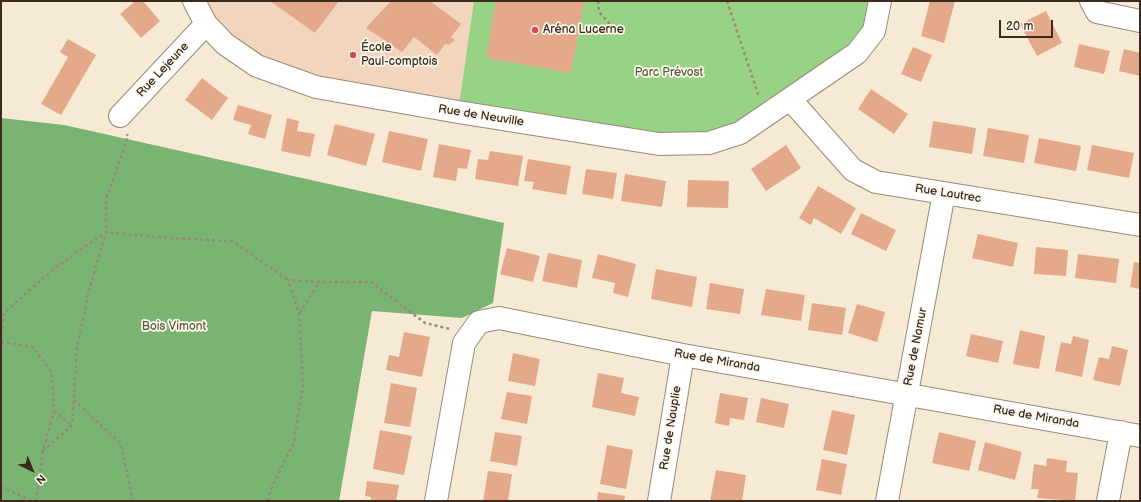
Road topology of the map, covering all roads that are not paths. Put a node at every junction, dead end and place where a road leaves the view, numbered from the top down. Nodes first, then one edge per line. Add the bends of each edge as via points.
1 (194, 1) edge
2 (880, 1) edge
3 (1091, 1) edge
4 (1140, 22) edge
5 (206, 24) junction
6 (790, 99) junction
7 (120, 116) road end
8 (944, 193) junction
9 (1140, 225) edge
10 (683, 355) junction
11 (907, 394) junction
12 (1130, 434) edge
13 (436, 501) edge
14 (659, 501) edge
15 (887, 501) edge
16 (1108, 501) edge

1 - 5 street, Rue de Neuville
2 - 6 street, Rue de Neuville via 874,31 857,53
3 - 4 street via 1097,12
5 - 6 street, Rue de Neuville via 225,44 257,66 316,87 659,144 709,143 740,133
5 - 7 street, Rue Lejeune
6 - 8 street, Rue Lautrec via 853,170 876,182
8 - 9 street, Rue Lautrec
8 - 11 street, Rue de Namur
10 - 11 street, Rue de Miranda
10 - 13 street, Rue de Miranda via 499,318 480,322 464,343
10 - 14 street, Rue de Nauplie
11 - 12 street, Rue de Miranda
11 - 15 street, Rue de Namur
12 - 16 street

